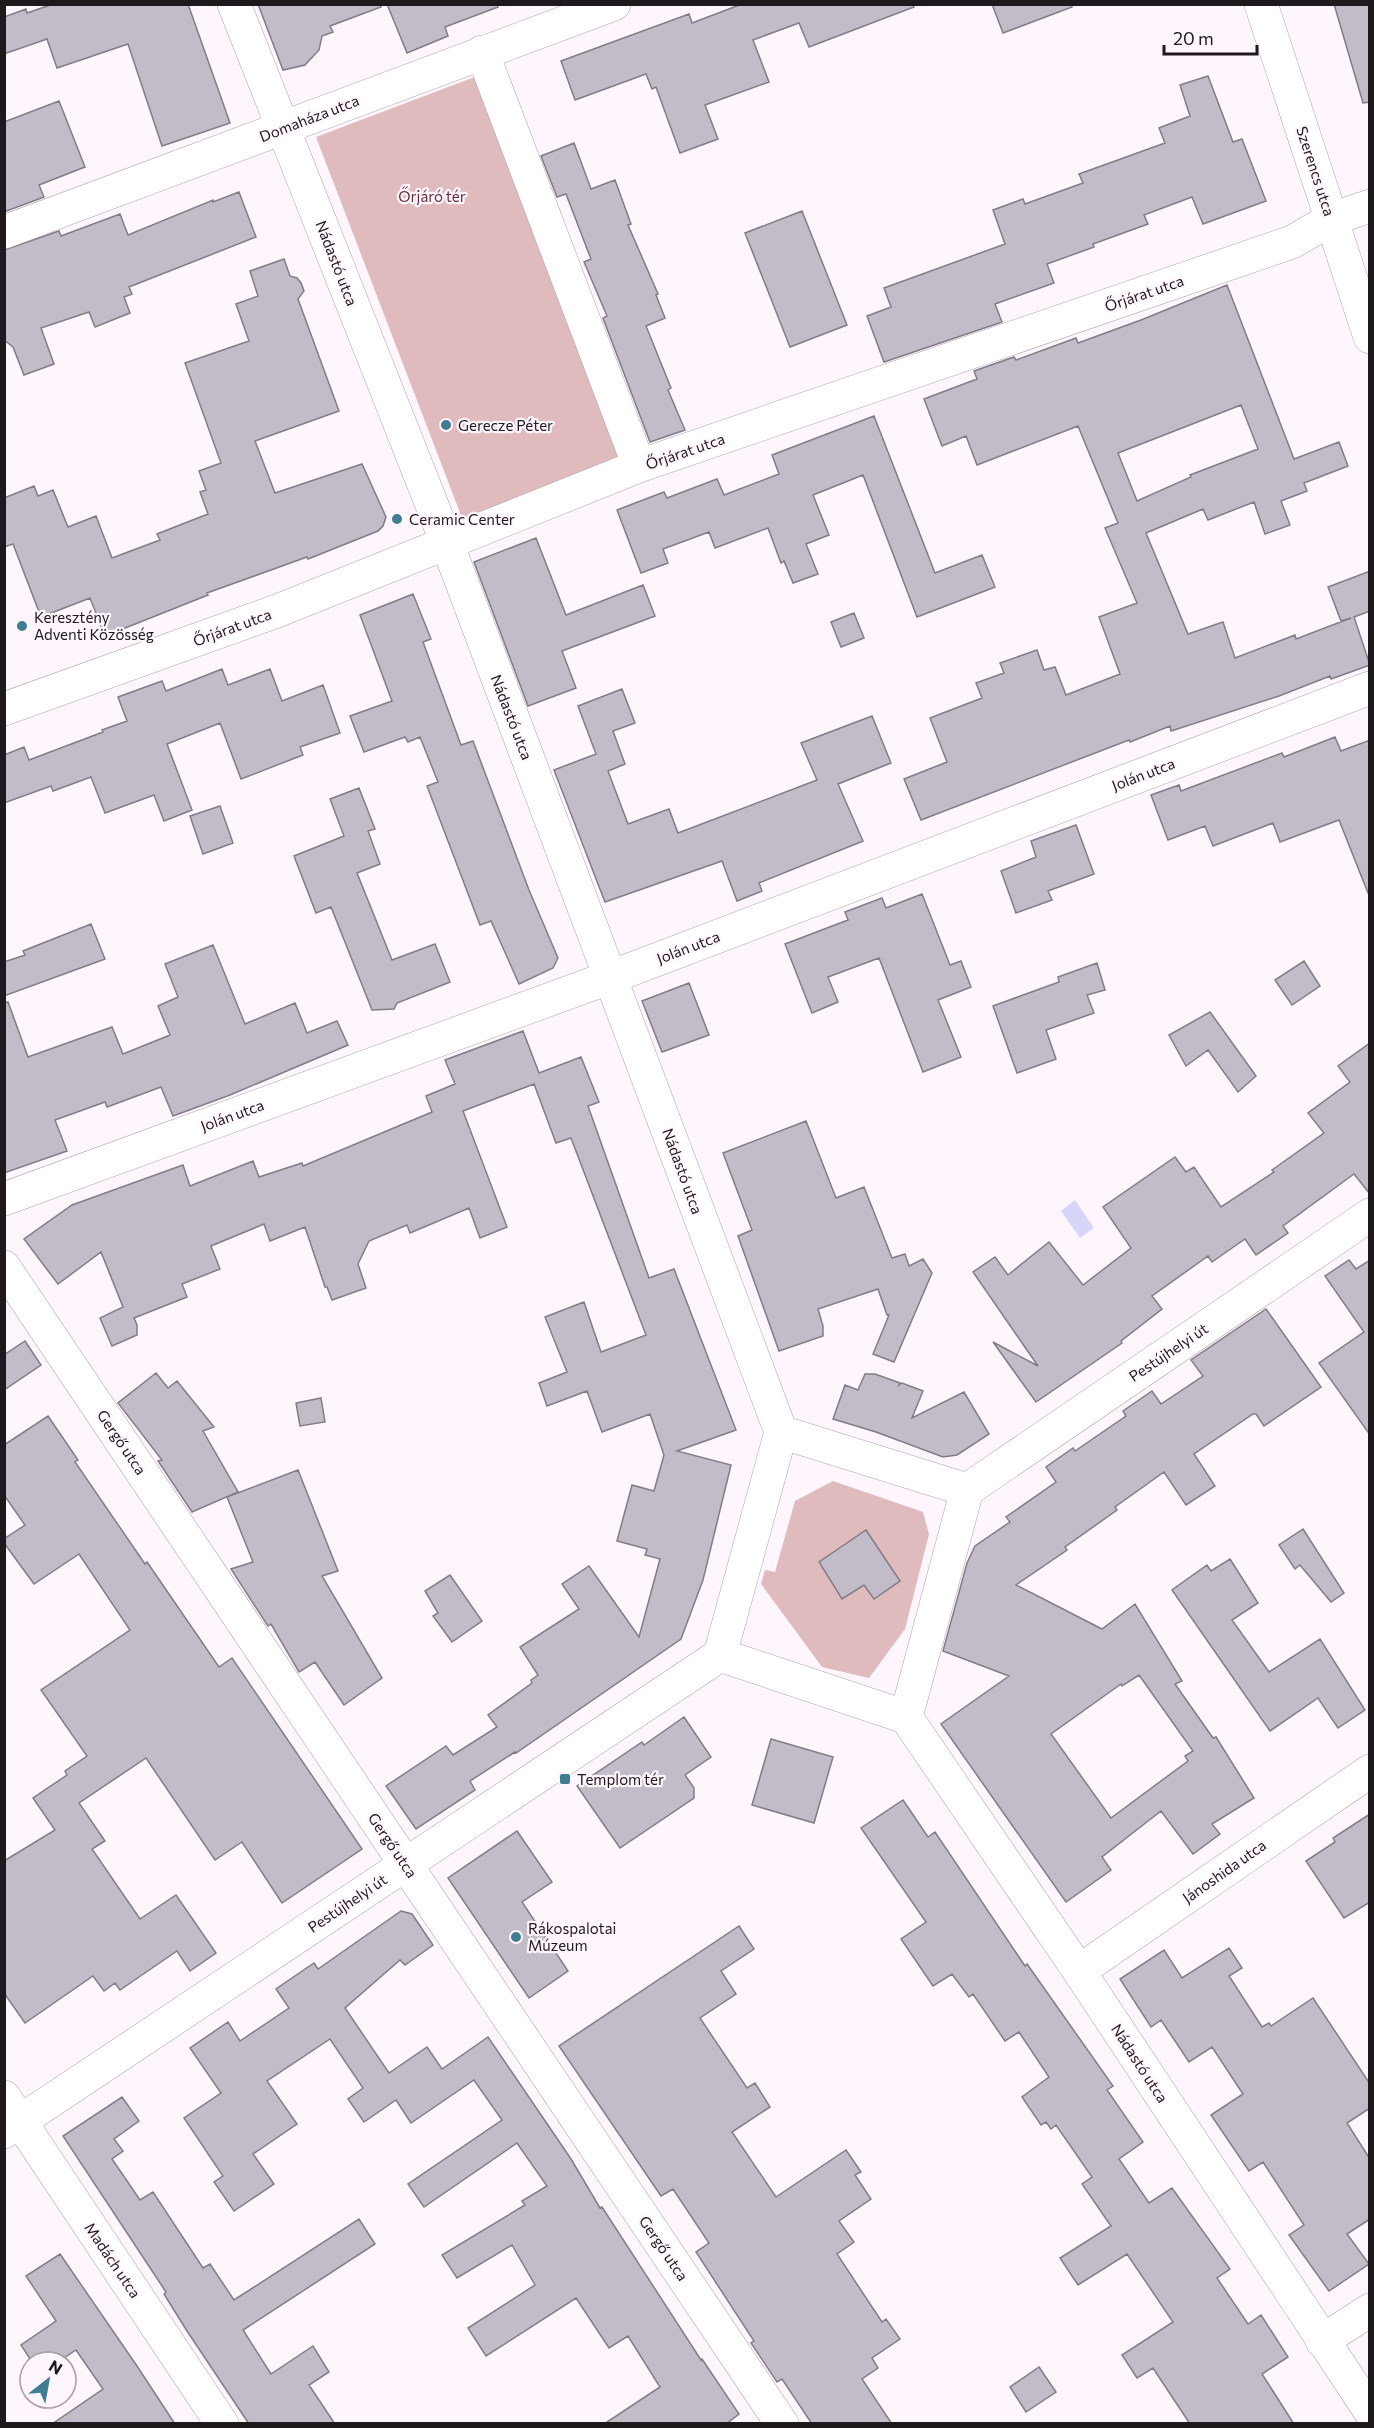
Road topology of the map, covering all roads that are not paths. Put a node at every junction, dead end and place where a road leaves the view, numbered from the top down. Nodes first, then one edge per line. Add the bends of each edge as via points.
1 (234, 4) edge
2 (614, 4) edge
3 (1261, 4) edge
4 (482, 52) junction
5 (283, 128) junction
6 (1370, 206) edge
7 (1332, 219) junction
8 (4, 232) edge
9 (1370, 337) edge
10 (639, 466) junction
11 (447, 543) junction
12 (1370, 688) edge
13 (4, 709) edge
14 (611, 976) junction
15 (4, 1199) edge
16 (1370, 1215) edge
17 (4, 1267) edge
18 (781, 1432) junction
19 (967, 1490) junction
20 (720, 1655) junction
21 (906, 1717) junction
22 (1370, 1771) edge
23 (406, 1864) junction
24 (1079, 1971) junction
25 (10, 2117) edge
26 (1370, 2310) edge
27 (1322, 2341) junction
28 (1370, 2411) edge
29 (222, 2424) edge
30 (782, 2424) edge

1 - 5 street, Nádastó utca
2 - 4 street, Domaháza utca
3 - 7 street, Szerencs utca
4 - 5 street, Domaháza utca
4 - 10 street
5 - 8 street, Domaháza utca
5 - 11 street, Nádastó utca
6 - 7 street, Őrjárat utca
7 - 9 street, Szerencs utca
7 - 10 street, Őrjárat utca via 1292,242
10 - 11 street, Őrjárat utca
11 - 13 street, Őrjárat utca via 277,611
11 - 14 street, Nádastó utca
12 - 14 street, Jolán utca
14 - 15 street, Jolán utca
14 - 18 street, Nádastó utca
16 - 19 street, Pestújhelyi út
17 - 23 street, Gergő utca
18 - 19 street
18 - 20 street
19 - 21 street
20 - 21 street
20 - 23 street, Pestújhelyi út
21 - 24 street, Nádastó utca
22 - 24 street, Jánoshida utca
23 - 25 street, Pestújhelyi út
23 - 30 street, Gergő utca
24 - 27 street, Nádastó utca
25 - 29 street, Madách utca
26 - 27 street
27 - 28 street, Nádastó utca

